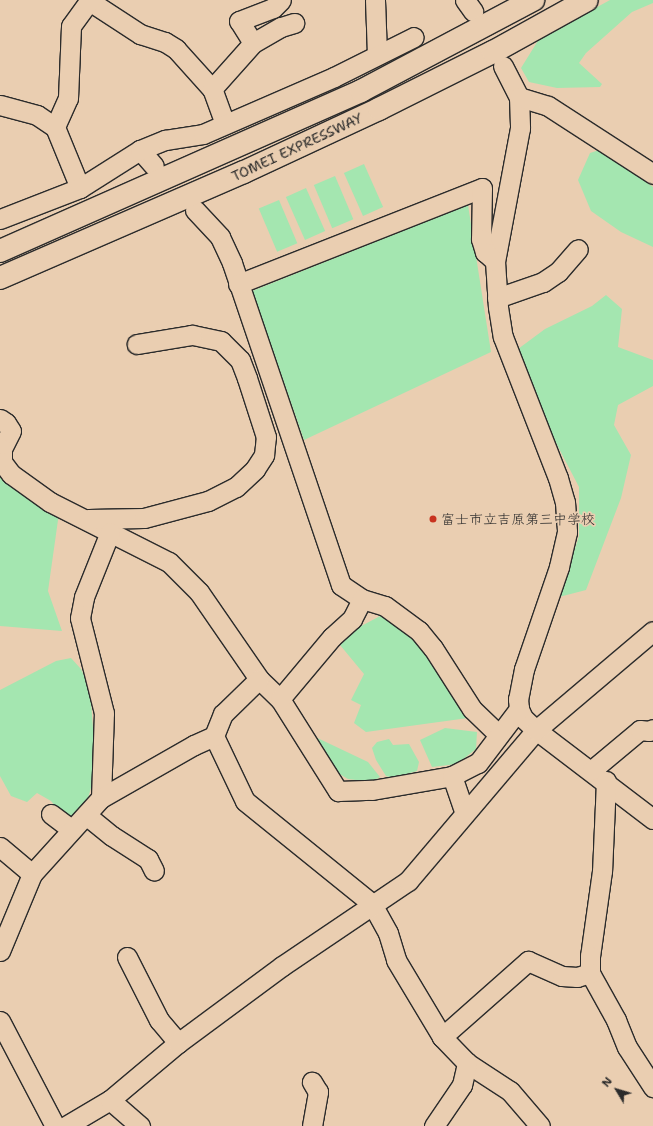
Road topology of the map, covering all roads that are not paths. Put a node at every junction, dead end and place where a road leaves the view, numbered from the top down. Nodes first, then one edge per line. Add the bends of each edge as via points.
1 (281, 0) edge
2 (375, 0) edge
3 (533, 0) edge
4 (587, 0) edge
5 (91, 1) edge
6 (294, 23) dead end
7 (414, 37) dead end
8 (253, 43) junction
9 (377, 54) junction
10 (503, 66) dead end
11 (212, 88) junction
12 (519, 97) junction
13 (0, 105) edge
14 (225, 124) junction
15 (56, 127) junction
16 (140, 150) junction
17 (154, 166) dead end
18 (653, 174) edge
19 (80, 188) junction
20 (196, 210) dead end
21 (0, 219) edge
22 (578, 249) dead end
23 (0, 252) edge
24 (495, 261) junction
25 (0, 278) edge
26 (238, 284) junction
27 (497, 298) junction
28 (137, 344) dead end
29 (0, 419) edge
30 (6, 474) edge
31 (86, 519) junction
32 (110, 532) junction
33 (362, 599) junction
34 (653, 632) edge
35 (260, 679) junction
36 (280, 699) junction
37 (519, 709) junction
38 (653, 729) edge
39 (536, 730) junction
40 (499, 735) junction
41 (214, 736) junction
42 (599, 775) junction
43 (452, 776) junction
44 (100, 798) junction
45 (464, 813) junction
46 (51, 814) dead end
47 (86, 815) junction
48 (652, 815) edge
49 (72, 830) junction
50 (0, 848) edge
51 (154, 871) dead end
52 (32, 874) junction
53 (372, 904) junction
54 (0, 951) edge
55 (127, 957) dead end
56 (590, 974) junction
57 (0, 1020) edge
58 (442, 1037) junction
59 (178, 1043) junction
60 (467, 1063) junction
61 (312, 1082) dead end
62 (653, 1087) edge
63 (106, 1102) junction
64 (55, 1126) edge
65 (66, 1126) edge
66 (120, 1126) edge
67 (140, 1126) edge
68 (312, 1126) edge
69 (434, 1126) edge
70 (540, 1126) edge

1 - 8 street via 273,8 239,21
2 - 9 street
3 - 23 highway, TOMEI EXPRESSWAY via 361,91
4 - 25 highway, TOMEI EXPRESSWAY via 493,52 379,109 244,172
5 - 11 street via 140,34 165,42 176,49
5 - 15 street via 70,26 68,98
6 - 8 street via 281,27
7 - 9 street
8 - 11 street
9 - 14 street via 334,77
10 - 12 street
11 - 14 street
12 - 18 street via 548,106
12 - 24 street via 520,128
13 - 15 street via 37,115
14 - 16 street via 203,134 165,140
15 - 19 street
16 - 17 street
16 - 19 street
19 - 21 street
20 - 26 street via 220,237
22 - 27 street via 558,272 543,282
24 - 26 street via 485,252 481,239 482,188
24 - 27 street
26 - 33 street via 340,585
27 - 37 street via 503,337 558,478 565,502 567,532 559,567 524,669 518,699
28 - 31 street via 192,335 221,341 240,360 247,378 266,437 264,455 255,469 236,487 208,501 144,518
29 - 30 street via 11,431 2,449 2,462
30 - 31 street via 50,502
31 - 32 street
32 - 35 street via 140,545 169,562 199,592
32 - 44 street via 84,597 80,618 104,713
33 - 36 street via 352,619 332,637
33 - 40 street via 385,606 419,631 442,660 472,709
34 - 39 street
35 - 36 street
35 - 41 street via 223,714
36 - 43 street via 338,791 372,790
37 - 39 street via 523,718
37 - 40 street
38 - 42 street via 640,730
39 - 42 street
39 - 45 street
40 - 43 street via 478,763
41 - 44 street
41 - 53 street via 246,801
42 - 48 street
42 - 56 street via 602,871 590,956
43 - 45 street
44 - 47 street
45 - 53 street via 408,881
46 - 49 street
47 - 49 street
47 - 51 street via 112,836 148,859
49 - 52 street
50 - 52 street
52 - 54 street
53 - 58 street via 388,934 396,960
53 - 59 street via 282,966
55 - 59 street via 159,1020
56 - 58 street via 577,977 562,976 528,961
56 - 62 street via 616,1020 627,1047
57 - 64 street
58 - 60 street
59 - 63 street
60 - 69 street via 462,1085
60 - 70 street via 510,1091
61 - 68 street via 318,1092
63 - 65 street
63 - 66 street
63 - 67 street

